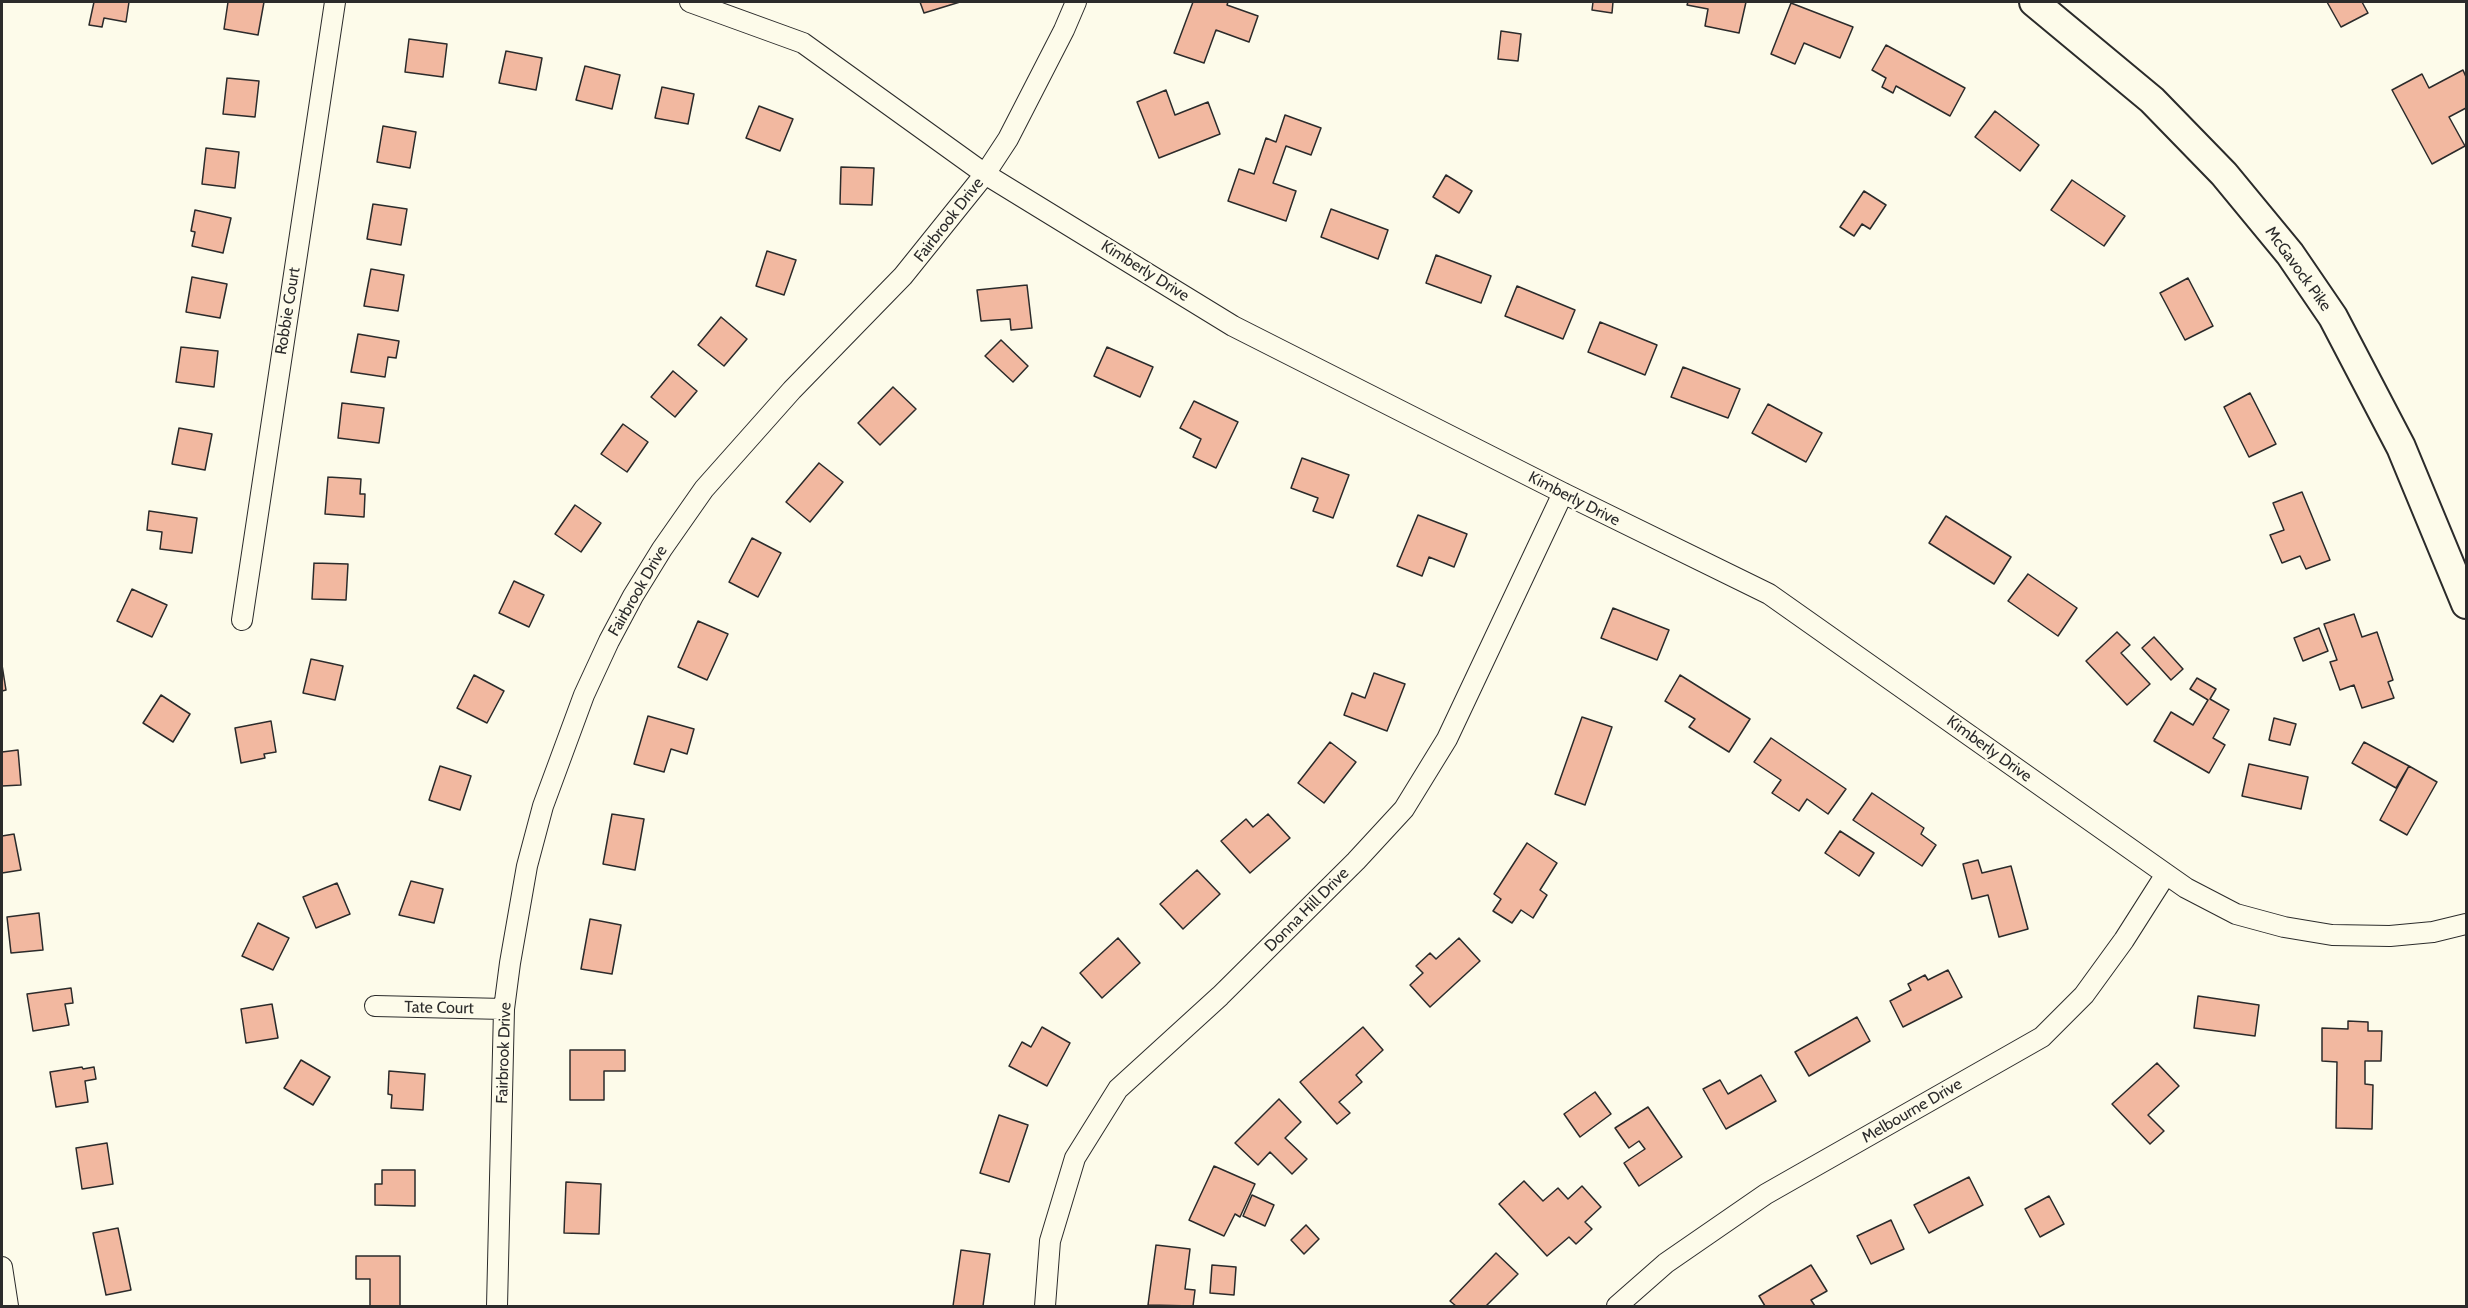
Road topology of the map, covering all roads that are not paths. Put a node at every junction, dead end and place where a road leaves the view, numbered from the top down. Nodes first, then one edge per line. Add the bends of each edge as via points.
1 (335, 2) edge
2 (690, 2) edge
3 (1076, 2) edge
4 (2034, 2) edge
5 (985, 174) junction
6 (1563, 493) junction
7 (2466, 604) edge
8 (242, 620) dead end
9 (2166, 874) junction
10 (2466, 924) edge
11 (375, 1006) dead end
12 (504, 1009) junction
13 (2, 1267) edge
14 (8, 1306) edge
15 (497, 1306) edge
16 (1045, 1306) edge
17 (1617, 1306) edge

1 - 8 street, Robbie Court
2 - 5 street, Kimberly Drive via 803,43
3 - 5 street, Fairbrook Drive via 1008,139
4 - 7 main road, McGavock Pike via 2152,100 2224,174 2290,254 2332,317 2402,447
5 - 6 street, Kimberly Drive via 1233,326
5 - 12 street, Fairbrook Drive via 903,276 792,390 711,481 633,596 584,695 543,806 527,866
6 - 9 street, Kimberly Drive via 1769,594
6 - 16 street, Donna Hill Drive via 1448,739 1404,809 1220,996 1118,1089 1075,1158 1050,1242
9 - 10 street, Kimberly Drive via 2236,914 2284,927 2332,935 2390,936
9 - 17 street, Melbourne Drive via 2084,995 2042,1036 1766,1194 1666,1263
11 - 12 street, Tate Court
12 - 15 street, Fairbrook Drive
13 - 14 street

